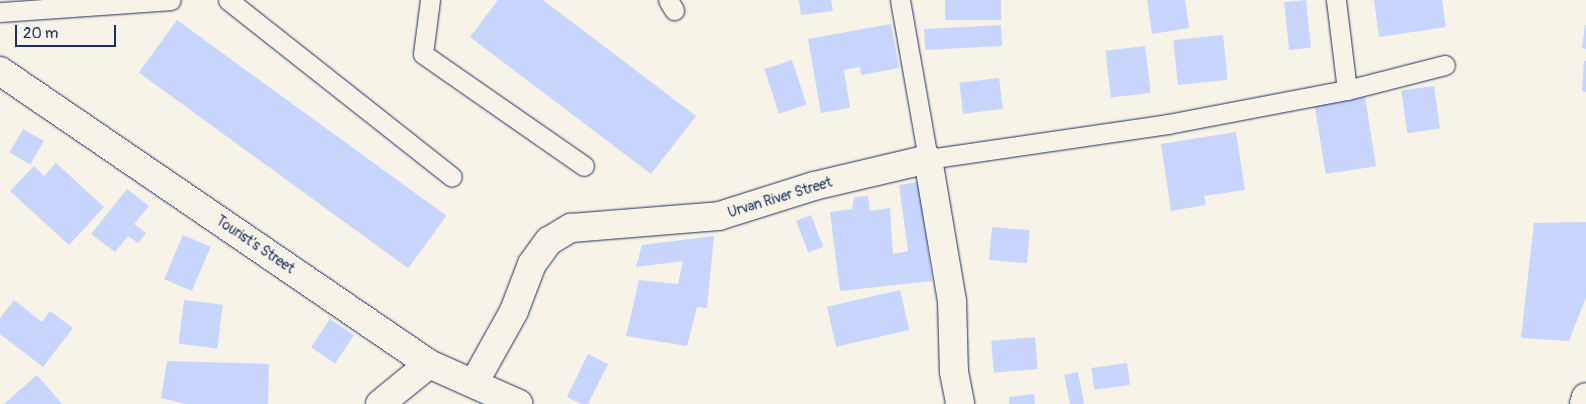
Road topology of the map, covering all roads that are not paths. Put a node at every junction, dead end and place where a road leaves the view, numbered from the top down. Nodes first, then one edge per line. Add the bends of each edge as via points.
1 (171, 0) edge
2 (228, 0) edge
3 (430, 0) edge
4 (900, 0) edge
5 (1336, 0) edge
6 (0, 12) edge
7 (1445, 65) dead end
8 (0, 71) edge
9 (1347, 90) junction
10 (928, 159) junction
11 (584, 166) dead end
12 (452, 177) dead end
13 (429, 364) junction
14 (474, 383) junction
15 (1586, 397) edge
16 (380, 404) edge
17 (518, 404) edge
18 (960, 404) edge
19 (1584, 404) edge

1 - 6 lane
2 - 12 lane
3 - 11 lane via 423,54
4 - 10 lane
5 - 9 lane
7 - 9 lane
8 - 13 street, Tourist's Street
9 - 10 lane via 1168,124
10 - 14 street, Urvan River Street via 814,186 720,216 571,228 549,241 532,264 514,311
10 - 18 street via 952,301 954,372
13 - 14 street, Tourist's Street
13 - 16 street
14 - 17 street, Tourist's Street
15 - 19 street

